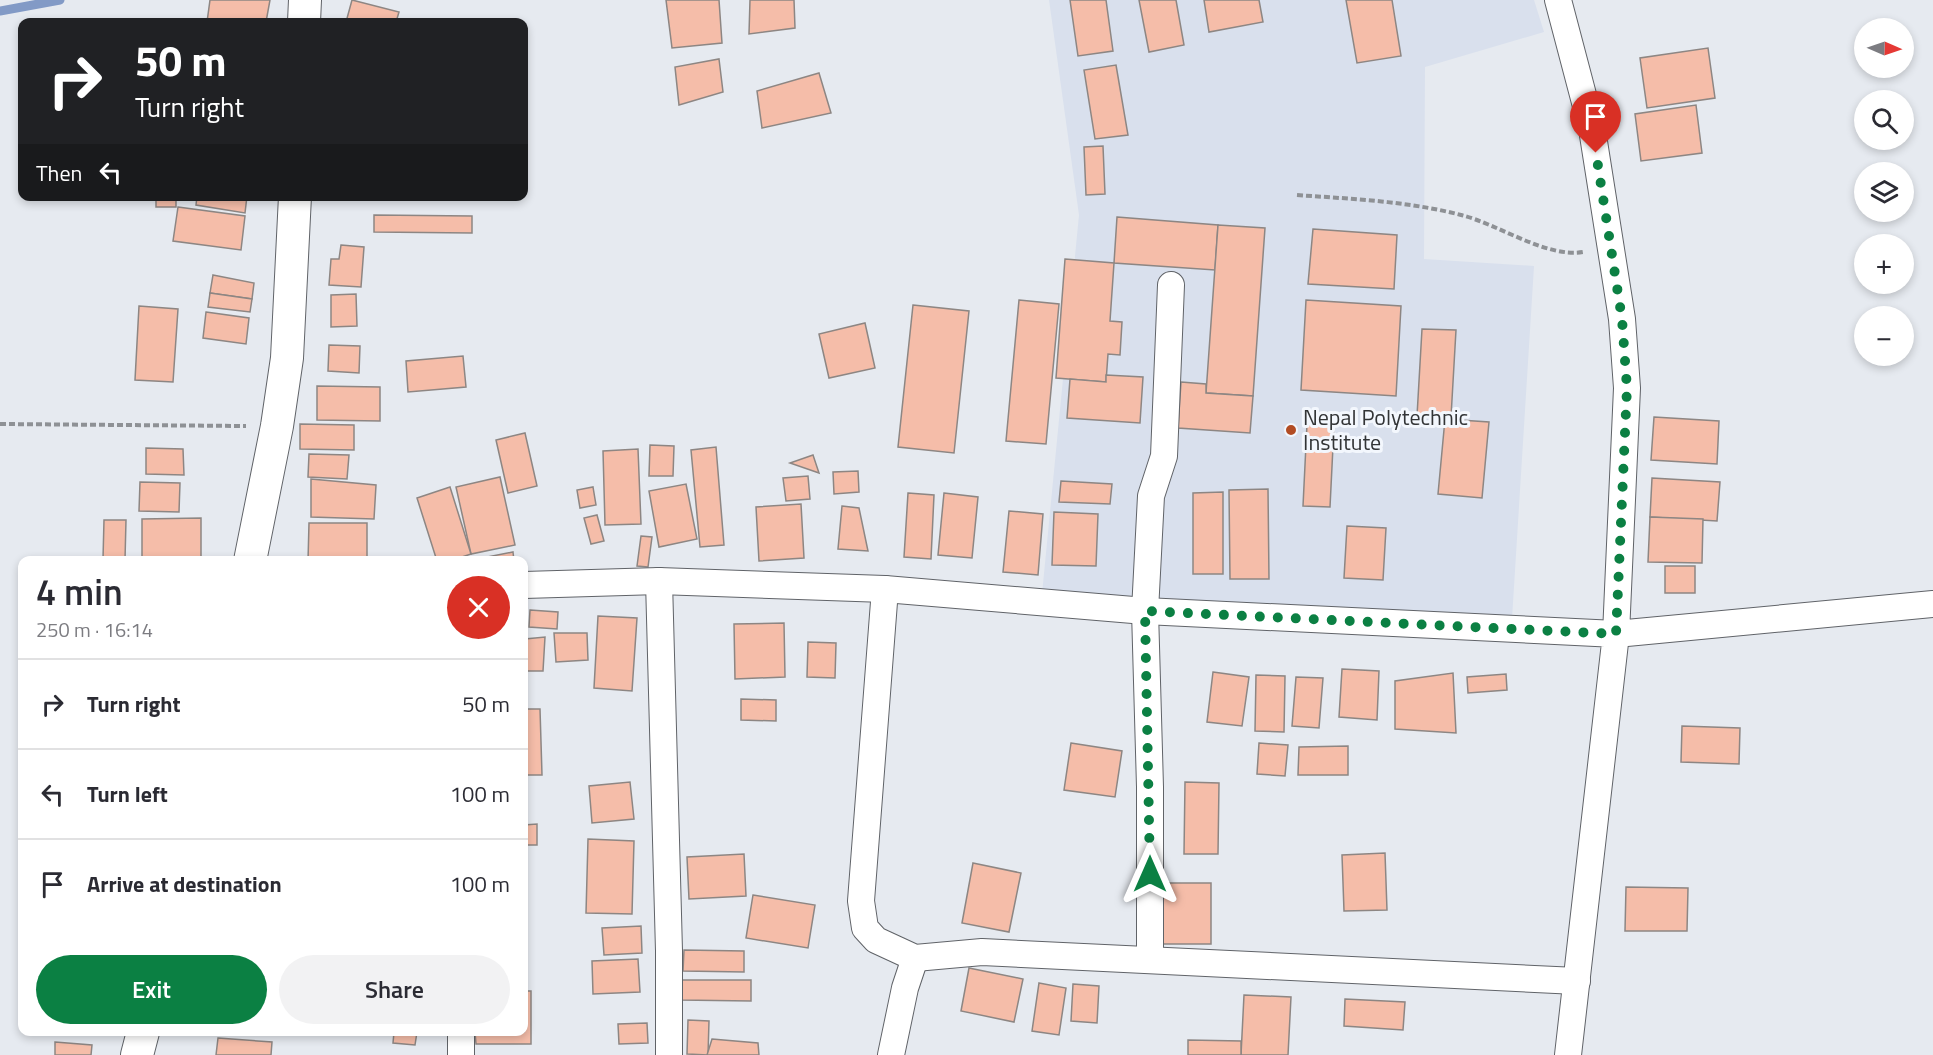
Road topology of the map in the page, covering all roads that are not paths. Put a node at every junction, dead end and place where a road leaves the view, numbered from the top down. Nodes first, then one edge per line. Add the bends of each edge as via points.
1 (305, 0) edge
2 (1558, 0) edge
3 (304, 18) edge
4 (295, 201) edge
5 (1171, 285) dead end
6 (251, 556) edge
7 (659, 581) junction
8 (528, 585) edge
9 (885, 589) junction
10 (1933, 604) edge
11 (1145, 611) junction
12 (1616, 634) junction
13 (915, 958) junction
14 (1150, 960) junction
15 (1577, 981) junction
16 (142, 1036) edge
17 (460, 1036) edge
18 (137, 1055) edge
19 (461, 1055) edge
20 (669, 1055) edge
21 (891, 1055) edge
22 (1568, 1055) edge

1 - 3 street
2 - 12 street via 1592,129 1622,319 1627,388
4 - 6 street via 287,358
5 - 11 street via 1164,456 1151,496
7 - 8 street
7 - 9 street
7 - 20 street
9 - 11 street
9 - 13 street via 861,901 865,928 876,940
10 - 12 street
11 - 12 street
11 - 14 street
12 - 15 street
13 - 14 street via 982,952
13 - 21 street
14 - 15 street
15 - 22 street
16 - 18 street
17 - 19 street

